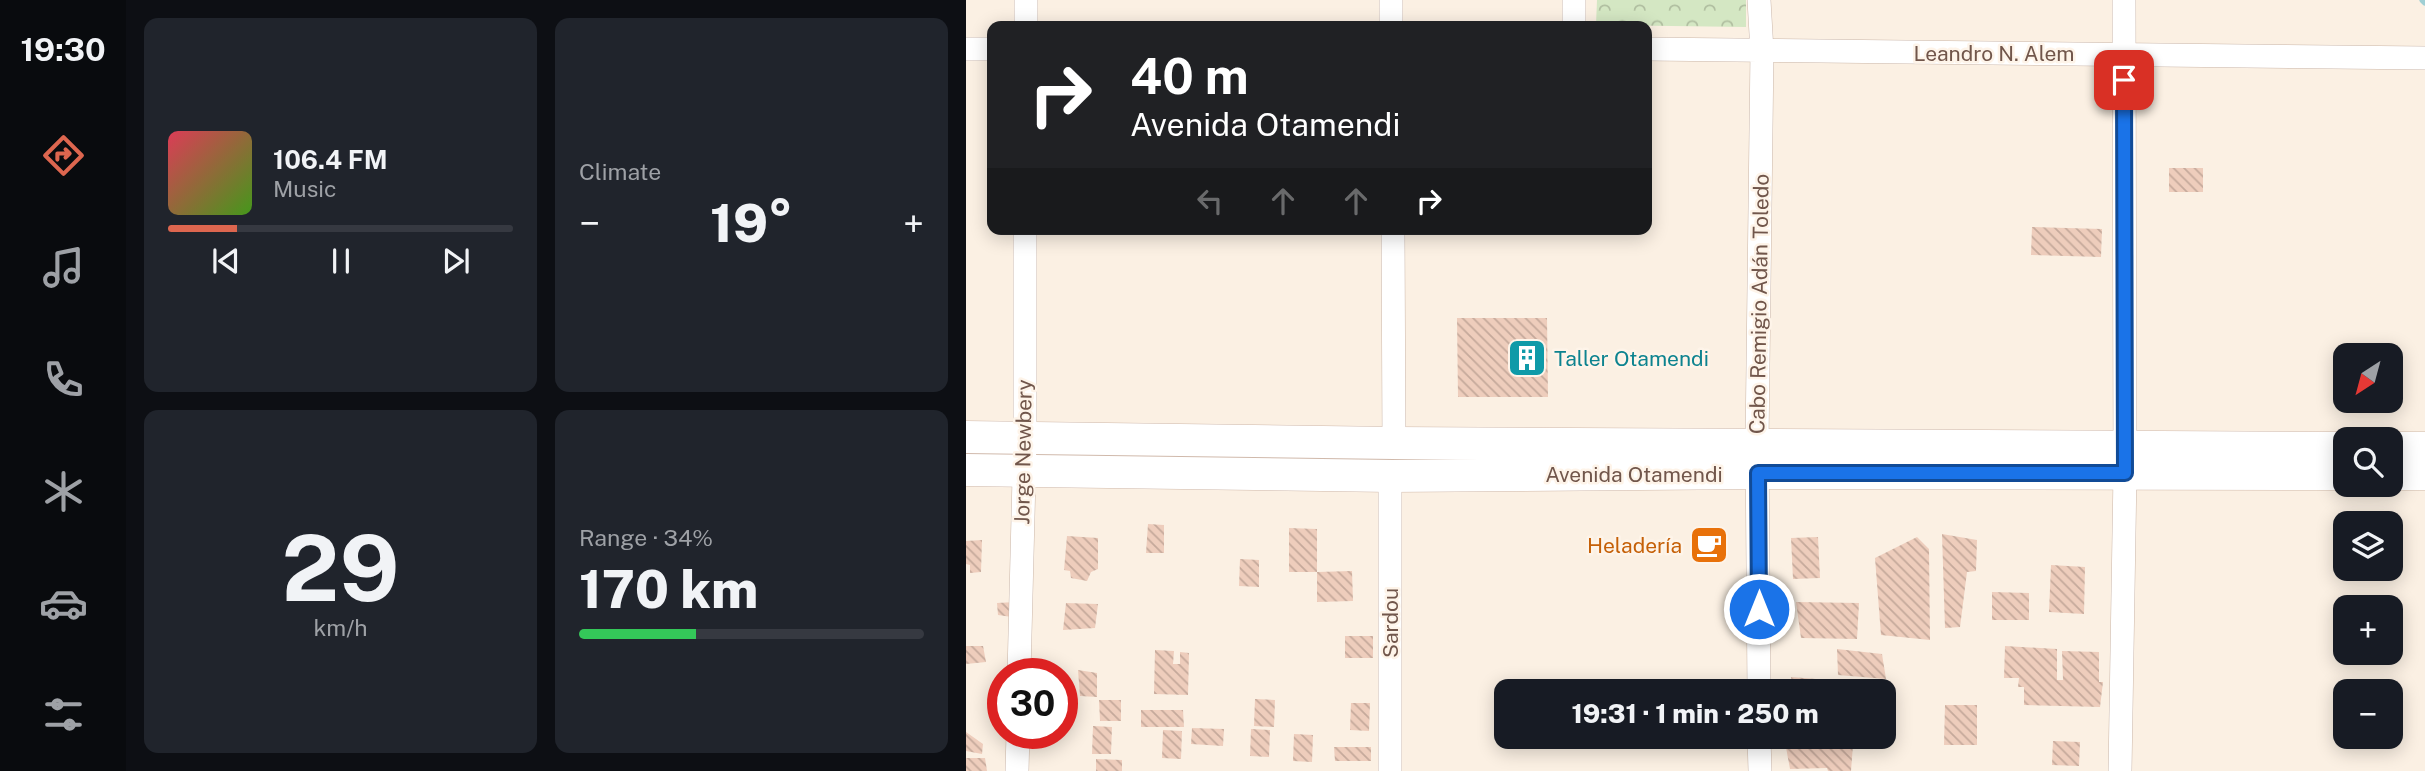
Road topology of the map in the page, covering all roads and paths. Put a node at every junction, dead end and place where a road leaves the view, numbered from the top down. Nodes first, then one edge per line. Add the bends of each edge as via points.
1 (1026, 0) edge
2 (1391, 0) edge
3 (1574, 0) edge
4 (1759, 0) edge
5 (2124, 0) edge
6 (1026, 21) edge
7 (1391, 21) edge
8 (1574, 21) edge
9 (966, 49) edge
10 (987, 49) edge
11 (1652, 49) edge
12 (1762, 51) junction
13 (2124, 54) junction
14 (2425, 58) edge
15 (1025, 235) edge
16 (1392, 235) edge
17 (966, 438) edge
18 (1024, 438) junction
19 (1394, 443) junction
20 (2403, 448) edge
21 (2425, 448) edge
22 (2333, 449) edge
23 (1758, 458) junction
24 (2124, 460) junction
25 (966, 470) edge
26 (1024, 470) junction
27 (2333, 473) edge
28 (2403, 474) edge
29 (2425, 474) edge
30 (1390, 476) junction
31 (1019, 658) edge
32 (1759, 679) edge
33 (1018, 749) edge
34 (1759, 749) edge
35 (1017, 771) edge
36 (1390, 771) edge
37 (1759, 771) edge
38 (2120, 771) edge

1 - 6 street
2 - 7 street
3 - 8 street
4 - 12 street, Cabo Remigio Adán Toledo
5 - 13 street
9 - 10 street
11 - 12 street, Leandro N. Alem
12 - 13 street, Leandro N. Alem
12 - 23 street, Cabo Remigio Adán Toledo
13 - 14 street, Leandro N. Alem
13 - 24 street
15 - 18 street, Jorge Newbery
16 - 19 street
17 - 18 main road, Avenida Otamendi
18 - 19 main road, Avenida Otamendi
18 - 26 street, Jorge Newbery
19 - 23 main road, Avenida Otamendi
20 - 21 main road
22 - 24 main road, Avenida Otamendi
23 - 24 main road, Avenida Otamendi
23 - 30 main road, Avenida Otamendi
23 - 32 street, Cabo Remigio Adán Toledo
24 - 27 main road, Avenida Otamendi
24 - 38 street
25 - 26 main road, Avenida Otamendi
26 - 30 main road, Avenida Otamendi
26 - 31 street, Jorge Newbery
28 - 29 main road
30 - 36 street, Sardou
33 - 35 street
34 - 37 street

